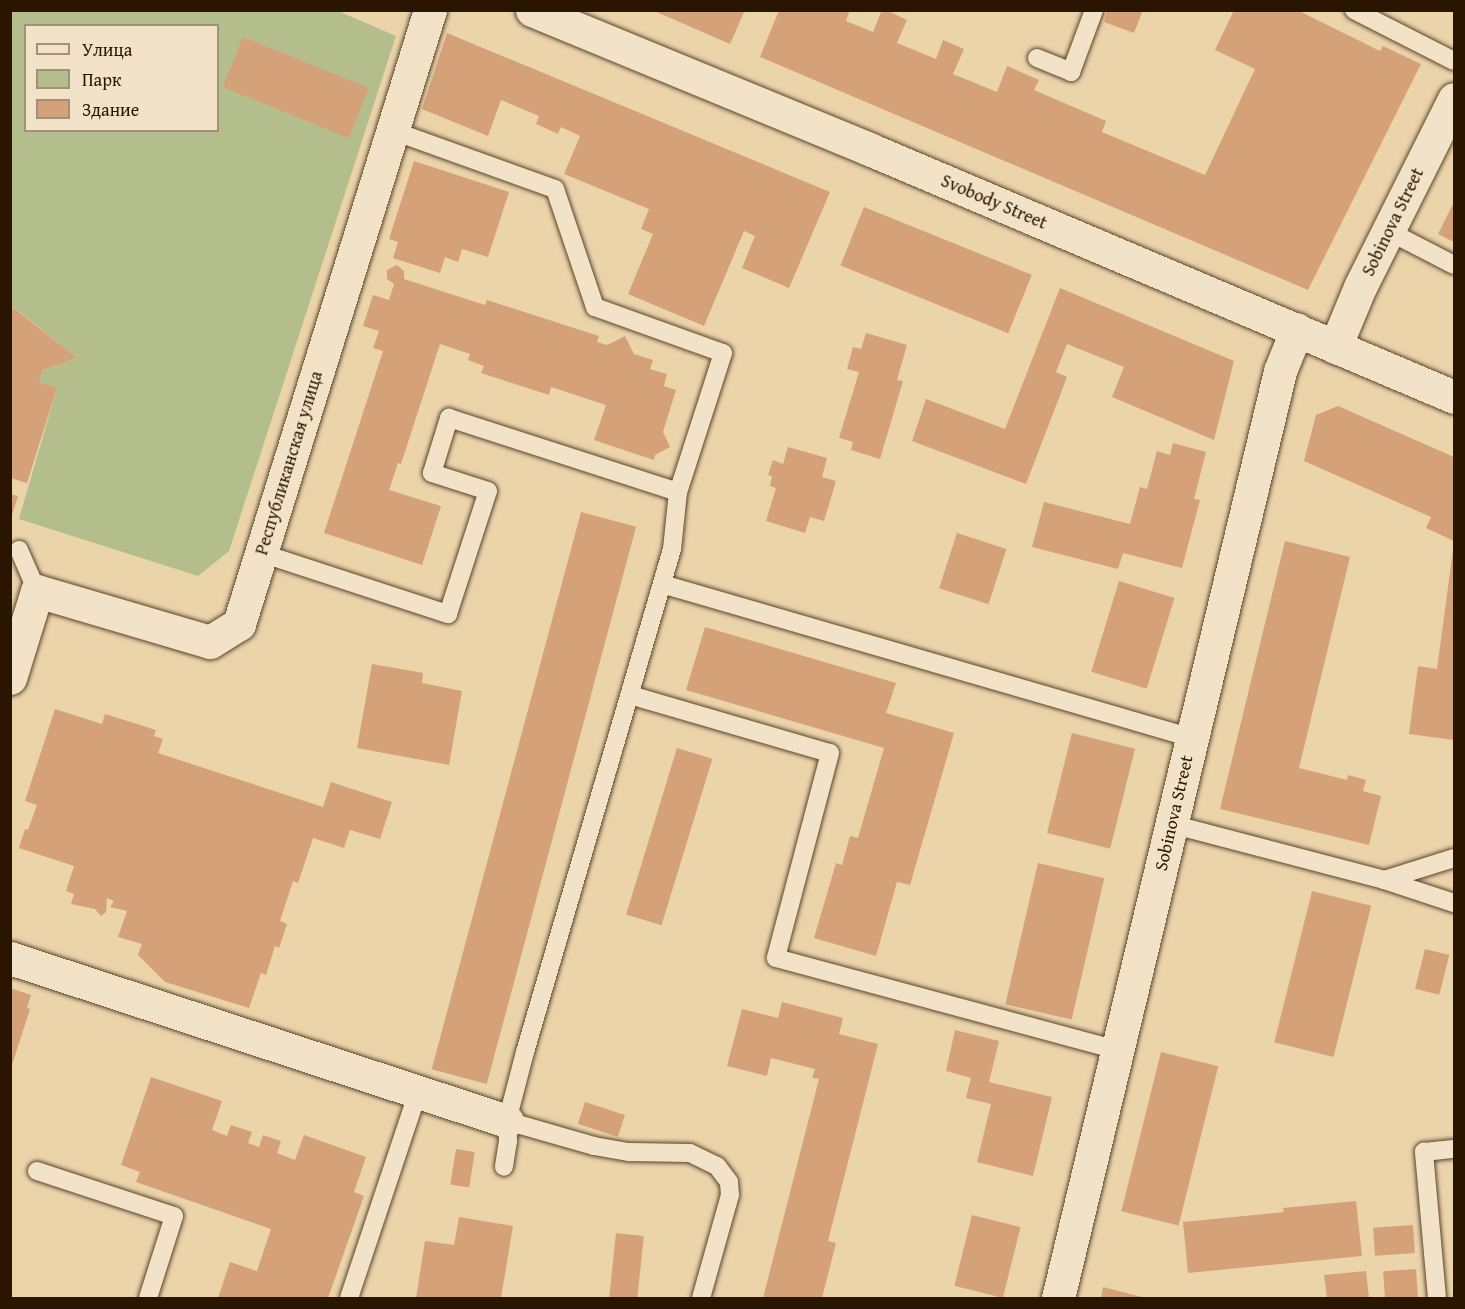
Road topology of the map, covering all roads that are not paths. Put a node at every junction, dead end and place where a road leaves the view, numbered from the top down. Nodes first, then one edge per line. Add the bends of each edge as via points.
1 (430, 10) edge
2 (532, 10) edge
3 (1094, 10) edge
4 (1354, 10) edge
5 (1037, 58) dead end
6 (1455, 61) edge
7 (1451, 116) edge
8 (391, 130) junction
9 (1388, 231) junction
10 (1455, 265) edge
11 (1297, 329) junction
12 (1335, 347) junction
13 (1455, 397) edge
14 (678, 492) junction
15 (19, 550) dead end
16 (261, 553) junction
17 (662, 584) junction
18 (36, 591) junction
19 (10, 678) edge
20 (630, 695) junction
21 (1192, 738) junction
22 (1171, 824) junction
23 (1455, 858) edge
24 (1384, 880) junction
25 (1455, 903) edge
26 (10, 958) edge
27 (1117, 1050) junction
28 (418, 1092) junction
29 (507, 1120) junction
30 (1455, 1149) edge
31 (504, 1167) dead end
32 (37, 1171) dead end
33 (148, 1299) edge
34 (349, 1299) edge
35 (700, 1299) edge
36 (1058, 1299) edge
37 (1437, 1299) edge

1 - 8 main road, Республиканская улица
2 - 11 main road, Svobody Street
3 - 5 lane via 1071,72
4 - 6 lane
7 - 9 main road, Sobinova Street
8 - 14 lane via 555,189 595,307 723,353
8 - 16 main road, Республиканская улица
9 - 10 lane
9 - 12 main road, Sobinova Street
11 - 12 main road, Svobody Street
11 - 21 main road, Sobinova Street via 1280,371
12 - 13 main road, Svobody Street
14 - 16 lane via 449,418 432,473 488,491 448,614
14 - 17 lane via 672,549
15 - 18 lane
16 - 18 main road, Республиканская улица via 239,624 210,642
17 - 20 lane
17 - 21 lane
18 - 19 main road
20 - 27 lane via 830,753 776,958
20 - 29 lane
21 - 22 main road, Sobinova Street
22 - 24 lane
22 - 27 main road, Sobinova Street
23 - 24 lane
24 - 25 lane
26 - 28 main road
27 - 36 main road, Sobinova Street
28 - 29 main road
28 - 34 lane
29 - 31 lane
29 - 35 lane via 594,1146 629,1152 690,1153 717,1166 729,1182 730,1195
30 - 37 lane via 1424,1152
32 - 33 lane via 174,1216

